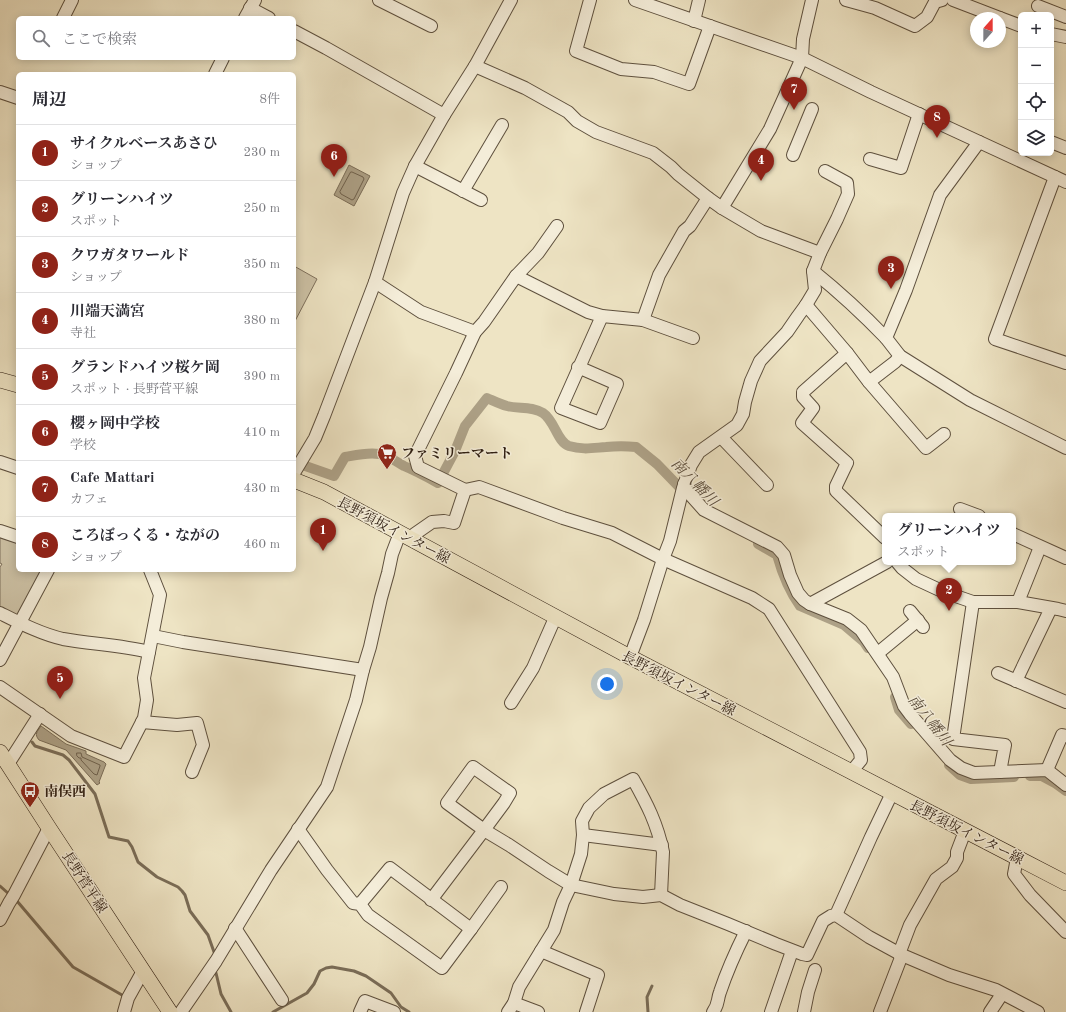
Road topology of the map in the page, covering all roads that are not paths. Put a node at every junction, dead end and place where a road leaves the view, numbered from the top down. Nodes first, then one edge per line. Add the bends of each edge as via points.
1 (72, 0) edge
2 (379, 0) edge
3 (512, 0) edge
4 (590, 0) edge
5 (635, 0) edge
6 (699, 0) edge
7 (812, 0) edge
8 (846, 0) edge
9 (942, 0) edge
10 (953, 0) edge
11 (1038, 6) dead end
12 (250, 9) edge
13 (984, 12) edge
14 (64, 16) edge
15 (265, 16) edge
16 (1066, 17) edge
17 (1006, 20) edge
18 (694, 21) junction
19 (1018, 25) edge
20 (431, 26) dead end
21 (710, 26) junction
22 (296, 32) edge
23 (1054, 35) edge
24 (1066, 37) edge
25 (802, 58) junction
26 (222, 60) edge
27 (475, 66) junction
28 (216, 72) edge
29 (0, 92) edge
30 (16, 97) edge
31 (812, 109) dead end
32 (919, 114) junction
33 (444, 115) junction
34 (502, 125) dead end
35 (978, 142) junction
36 (1054, 143) edge
37 (1066, 148) edge
38 (793, 155) dead end
39 (1023, 157) edge
40 (870, 159) dead end
41 (415, 166) junction
42 (826, 171) dead end
43 (1061, 179) edge
44 (463, 191) junction
45 (708, 198) junction
46 (481, 200) dead end
47 (722, 208) junction
48 (557, 226) dead end
49 (820, 253) junction
50 (813, 271) junction
51 (516, 276) junction
52 (375, 282) junction
53 (806, 305) junction
54 (602, 316) junction
55 (643, 320) junction
56 (475, 332) junction
57 (693, 338) dead end
58 (886, 338) junction
59 (847, 353) junction
60 (900, 356) junction
61 (1066, 363) edge
62 (578, 367) junction
63 (0, 380) edge
64 (869, 382) junction
65 (16, 384) edge
66 (944, 434) dead end
67 (720, 437) junction
68 (1066, 448) edge
69 (0, 462) edge
70 (16, 467) edge
71 (297, 470) edge
72 (767, 485) dead end
73 (683, 489) junction
74 (465, 490) junction
75 (960, 509) dead end
76 (971, 513) edge
77 (0, 531) edge
78 (882, 535) edge
79 (1016, 535) edge
80 (16, 536) edge
81 (404, 536) junction
82 (1040, 547) junction
83 (1066, 558) edge
84 (663, 559) junction
85 (882, 565) edge
86 (900, 565) edge
87 (47, 572) edge
88 (151, 572) edge
89 (973, 602) junction
90 (1018, 602) junction
91 (810, 604) junction
92 (1050, 608) junction
93 (910, 611) dead end
94 (1066, 612) edge
95 (0, 613) edge
96 (555, 618) junction
97 (20, 623) junction
98 (153, 636) junction
99 (149, 652) junction
100 (878, 653) junction
101 (630, 657) junction
102 (0, 660) edge
103 (363, 670) junction
104 (998, 673) dead end
105 (1016, 681) junction
106 (0, 686) edge
107 (1066, 702) edge
108 (511, 703) dead end
109 (40, 714) junction
110 (142, 722) junction
111 (1066, 736) edge
112 (4, 758) edge
113 (1047, 770) junction
114 (192, 772) dead end
115 (852, 772) junction
116 (1000, 772) junction
117 (1066, 785) edge
118 (892, 793) junction
119 (49, 828) junction
120 (298, 830) junction
121 (484, 830) junction
122 (965, 831) junction
123 (583, 836) junction
124 (662, 845) junction
125 (1017, 858) junction
126 (1066, 883) edge
127 (571, 884) junction
128 (501, 887) dead end
129 (661, 895) junction
130 (431, 900) junction
131 (360, 904) junction
132 (836, 916) junction
133 (0, 920) edge
134 (235, 928) junction
135 (470, 929) junction
136 (746, 931) junction
137 (1066, 932) edge
138 (541, 951) junction
139 (792, 951) junction
140 (901, 954) junction
141 (815, 970) dead end
142 (143, 971) junction
143 (1002, 994) junction
144 (282, 1000) dead end
145 (511, 1008) edge
146 (124, 1012) edge
147 (170, 1012) edge
148 (181, 1012) edge
149 (360, 1012) edge
150 (394, 1012) edge
151 (538, 1012) edge
152 (586, 1012) edge
153 (714, 1012) edge
154 (771, 1012) edge
155 (804, 1012) edge
156 (880, 1012) edge
157 (990, 1012) edge
158 (1038, 1012) edge

1 - 14 street
2 - 20 street
3 - 27 street
4 - 21 street via 576,51 620,69 654,72 689,84
5 - 18 street
6 - 18 street
7 - 25 street via 803,39
8 - 9 street via 875,8 915,26 927,17 935,2
10 - 13 street
11 - 16 street
12 - 15 street
17 - 19 street
18 - 21 street
21 - 25 street
22 - 33 street
23 - 24 street
25 - 32 street
25 - 47 street via 770,129
26 - 28 street
27 - 33 street
27 - 45 street via 525,88 568,112 577,121 596,132 653,153
29 - 30 street
31 - 38 street
32 - 35 street
32 - 40 street via 900,168
33 - 41 street
34 - 44 street
35 - 39 street
35 - 58 street via 940,195
36 - 37 street
39 - 43 street
41 - 44 street
41 - 52 street via 403,193
42 - 49 street via 847,183 848,194
43 - 61 street via 995,339
44 - 46 street
45 - 47 street
45 - 55 street via 684,231 659,274
47 - 49 street via 761,231
48 - 51 street via 538,253
49 - 50 street
50 - 53 street via 815,290
50 - 58 street via 844,296
51 - 54 street via 588,312
51 - 56 street
52 - 56 street via 421,312
52 - 71 street via 315,438
53 - 59 street
53 - 67 street via 787,332 760,360 751,381 743,414 737,425
54 - 55 street
54 - 62 street
55 - 57 street
56 - 74 street via 415,456 418,467
58 - 60 street
59 - 64 street
59 - 78 street via 803,392 803,397 813,408 802,423 847,463 836,491
60 - 64 street
60 - 68 street via 970,400
62 - 62 street via 561,408 600,423 617,384
63 - 65 main road
64 - 66 street via 926,448
67 - 72 street
67 - 73 street via 699,452 691,464
69 - 70 street
71 - 81 main road, 長野須坂インター線 via 324,492
73 - 84 street
73 - 91 street via 704,510 777,547 784,554 798,593
74 - 81 street via 454,523 432,522
74 - 84 street via 479,487 612,533
75 - 76 street
77 - 80 street
79 - 82 street
81 - 96 main road, 長野須坂インター線
81 - 103 street via 392,554
82 - 83 street
82 - 90 street
84 - 101 street
84 - 115 street via 752,598 769,609 860,752 861,760
85 - 91 street
86 - 89 street via 916,579
87 - 97 street
88 - 98 street via 160,596
89 - 90 street
89 - 116 street via 954,739 1005,745
90 - 92 street
91 - 100 street via 847,619 861,630
92 - 94 street
92 - 105 street
93 - 100 street via 921,624
95 - 97 street
96 - 101 main road, 長野須坂インター線
96 - 108 street via 533,668
97 - 99 street via 61,638
97 - 102 street
98 - 99 street
98 - 103 street
99 - 110 street via 144,678 147,700
100 - 116 street via 893,677 904,706 950,760 974,773
101 - 115 main road, 長野須坂インター線
103 - 120 street via 356,700 327,787
104 - 105 street
105 - 107 street
106 - 109 street
109 - 110 street via 71,736 124,757
109 - 112 street
110 - 114 street via 177,725 197,723 202,745
111 - 113 street via 1062,735
112 - 119 main road, 長野菅平線
113 - 116 street
113 - 117 street
115 - 118 main road, 長野須坂インター線
118 - 122 main road, 長野須坂インター線
118 - 132 street
119 - 133 street
119 - 142 main road, 長野菅平線
120 - 131 street via 346,895 353,903
120 - 134 street
121 - 121 street via 510,793 473,767 447,803
121 - 127 street
121 - 130 street
122 - 125 main road, 長野須坂インター線
122 - 140 street via 952,867 936,878 910,925
123 - 124 street
123 - 124 street via 582,821 588,808 604,794 633,779 648,806
123 - 127 street via 581,854
124 - 129 street
125 - 126 main road, 長野須坂インター線
125 - 137 street via 1014,874
127 - 129 street via 614,894 643,897
127 - 138 street via 554,930
128 - 135 street
129 - 136 street
130 - 131 street via 390,868
130 - 135 street
131 - 135 street via 368,915 442,968
132 - 139 street via 823,921 807,955
132 - 140 street
134 - 144 street
134 - 148 street
136 - 139 street
136 - 153 street via 724,980
138 - 145 street via 519,987
138 - 152 street via 598,975
139 - 154 street
140 - 143 street via 949,976
140 - 156 street
141 - 155 street
142 - 146 street via 128,998
142 - 147 main road, 長野菅平線
143 - 157 street
143 - 158 street
145 - 151 street
149 - 150 street via 364,1001

